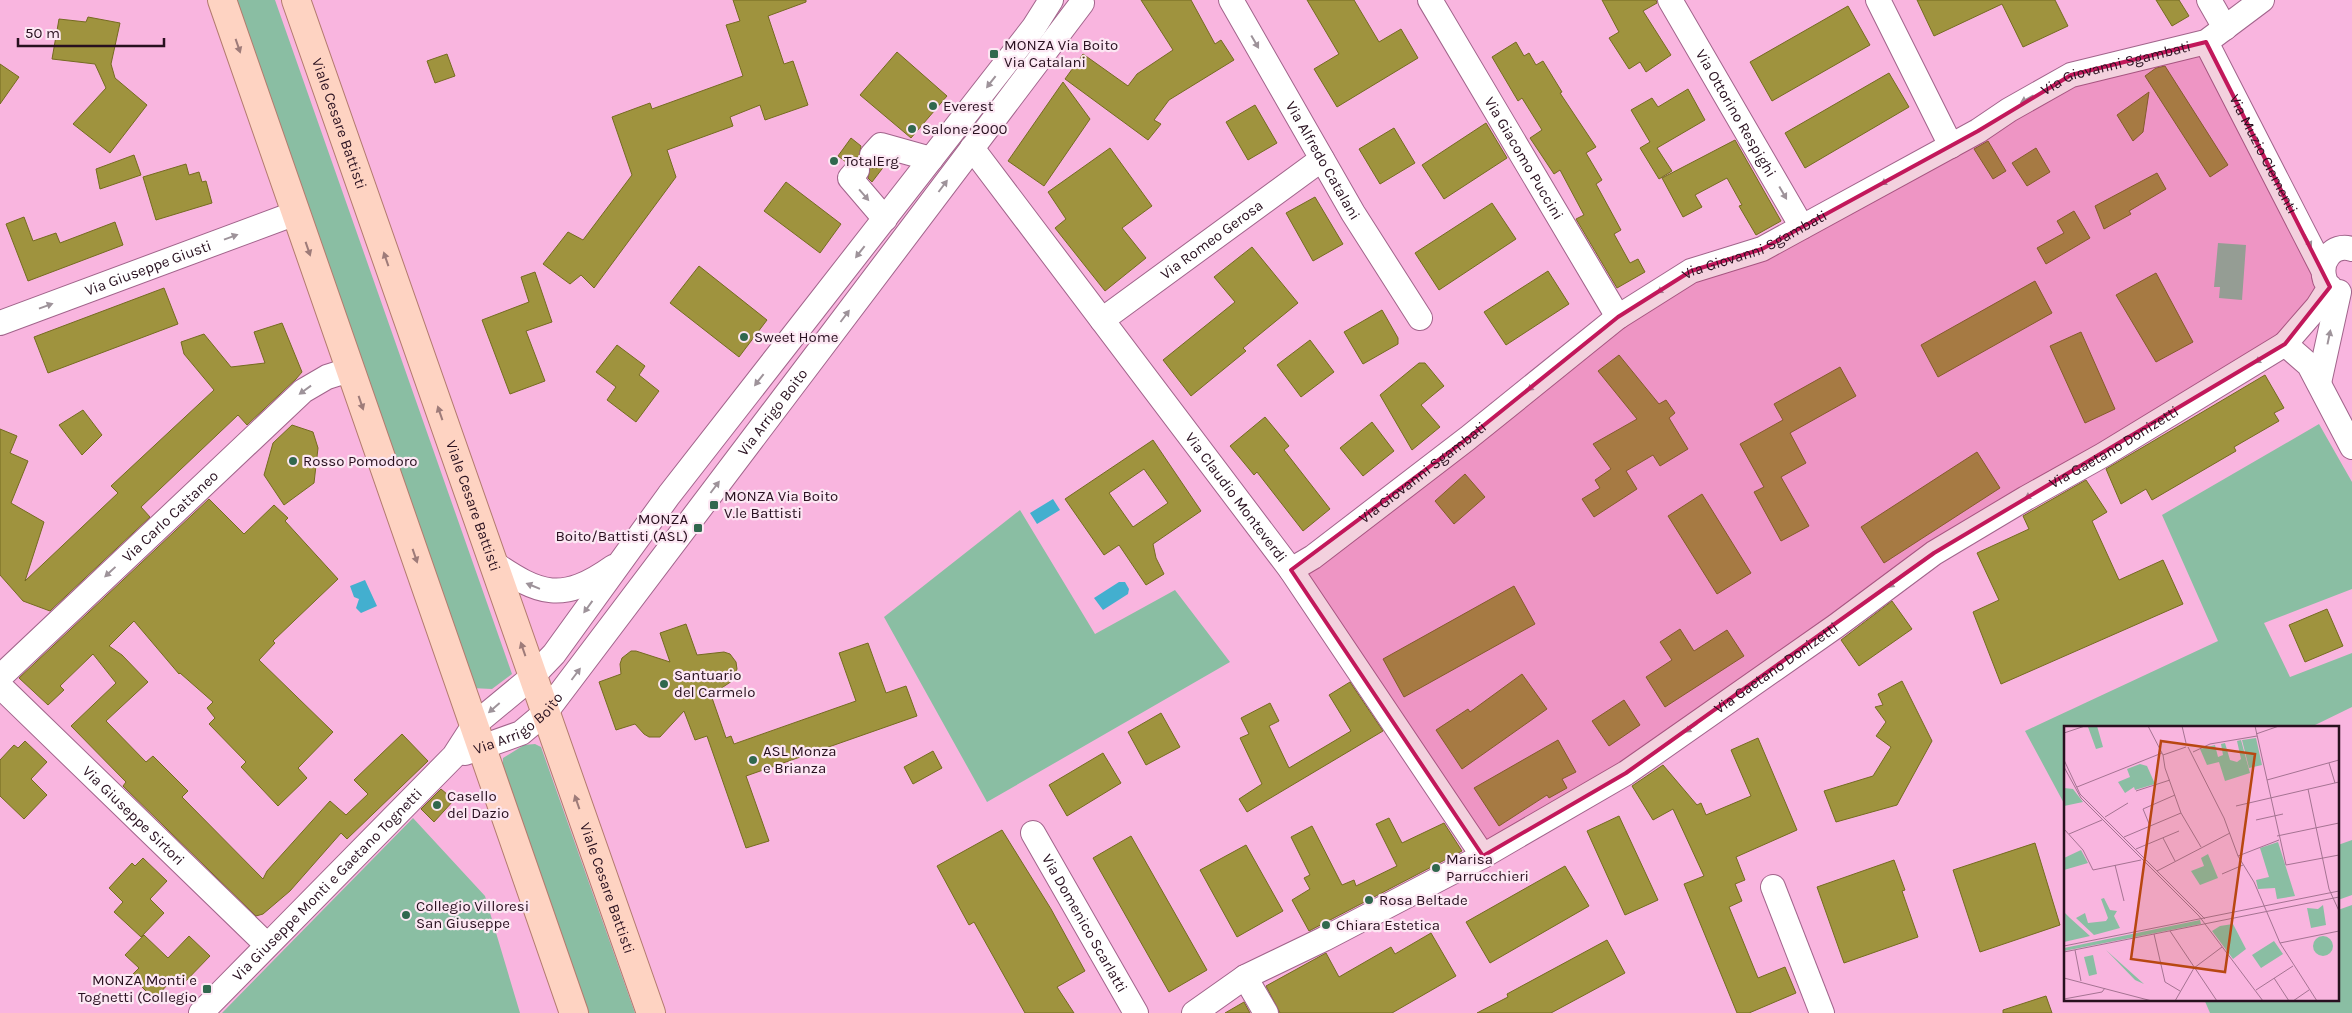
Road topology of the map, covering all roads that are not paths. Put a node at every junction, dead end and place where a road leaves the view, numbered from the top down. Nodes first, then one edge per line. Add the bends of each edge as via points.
1 (222, 0) edge
2 (296, 0) edge
3 (1051, 0) edge
4 (1231, 0) edge
5 (1670, 0) edge
6 (1878, 0) edge
7 (2209, 0) edge
8 (2262, 0) edge
9 (1078, 1) edge
10 (1435, 2) edge
11 (2226, 28) junction
12 (2206, 42) junction
13 (1951, 146) junction
14 (972, 148) junction
15 (931, 159) junction
16 (1322, 159) junction
17 (296, 213) junction
18 (885, 219) junction
19 (1802, 227) junction
20 (2352, 249) edge
21 (2336, 284) edge
22 (1618, 317) junction
23 (1420, 318) dead end
24 (1102, 320) junction
25 (0, 323) edge
26 (2285, 344) junction
27 (349, 370) junction
28 (2319, 383) junction
29 (2352, 447) edge
30 (635, 544) junction
31 (492, 562) junction
32 (1291, 570) junction
33 (0, 677) edge
34 (532, 677) junction
35 (0, 686) edge
36 (546, 712) junction
37 (478, 736) junction
38 (454, 756) joint
39 (1033, 833) dead end
40 (1483, 856) junction
41 (1773, 887) dead end
42 (268, 946) junction
43 (1245, 977) junction
44 (201, 1013) edge
45 (574, 1013) edge
46 (651, 1013) edge
47 (1136, 1013) edge
48 (1194, 1013) edge
49 (1266, 1013) edge
50 (1822, 1013) edge

1 -> 17 main road
31 -> 2 main road, Viale Cesare Battisti
3 -> 15 street, Via Arrigo Boito via 1034,27
4 -> 16 street, Via Alfredo Catalani
5 -> 19 street, Via Ottorino Respighi
6 - 13 street
7 - 11 street
8 - 11 street, Via Giovanni Sgambati
9 - 14 street, Via Arrigo Boito
10 - 22 street, Via Giacomo Puccini
11 - 12 street, Via Giovanni Sgambati
12 -> 13 street, Via Giovanni Sgambati via 2071,75
12 -> 21 street, Via Muzio Clementi
13 -> 19 street, Via Giovanni Sgambati
14 - 24 street, Via Claudio Monteverdi
36 -> 14 street, Via Arrigo Boito
15 - 18 street, Via Arrigo Boito
15 -> 18 street via 882,145 850,178
16 - 23 street, Via Alfredo Catalani
16 - 24 street, Via Romeo Gerosa
25 -> 17 street, Via Giuseppe Giusti
17 -> 27 main road
18 -> 30 street, Via Arrigo Boito via 669,495
19 -> 22 street, Via Giovanni Sgambati via 1762,249 1692,272
20 - 21 street, Via Gaetano Donizetti via 2341,248 2329,255
21 - 26 street, Via Gaetano Donizetti
28 -> 21 street
22 -> 32 street, Via Giovanni Sgambati via 1468,438 1313,557
24 - 32 street, Via Claudio Monteverdi
26 - 28 street via 2309,364
26 -> 40 street, Via Gaetano Donizetti via 1934,553 1626,773
27 -> 33 street, Via Carlo Cattaneo via 327,376 303,391
27 -> 37 main road
28 - 29 street
30 -> 31 street via 596,579 567,590 547,591 533,586
30 -> 34 street, Via Arrigo Boito via 554,654
34 -> 31 main road, Viale Cesare Battisti
32 - 40 street, Via Claudio Monteverdi
34 - 36 main road, Viale Cesare Battisti
34 -> 37 street, Via Arrigo Boito
35 - 42 street, Via Giuseppe Sirtori
36 - 37 street, Via Arrigo Boito via 520,732
46 -> 36 main road, Viale Cesare Battisti
37 - 38 street, Via Arrigo Boito
37 - 45 main road
38 - 42 street, Via Giuseppe Monti e Gaetano Tognetti
39 - 47 street, Via Domenico Scarlatti
40 - 43 street, Via Gaetano Donizetti
41 - 50 street
42 - 44 street, Via Giuseppe Monti e Gaetano Tognetti
43 - 48 street, Via Gaetano Donizetti
43 - 49 street

